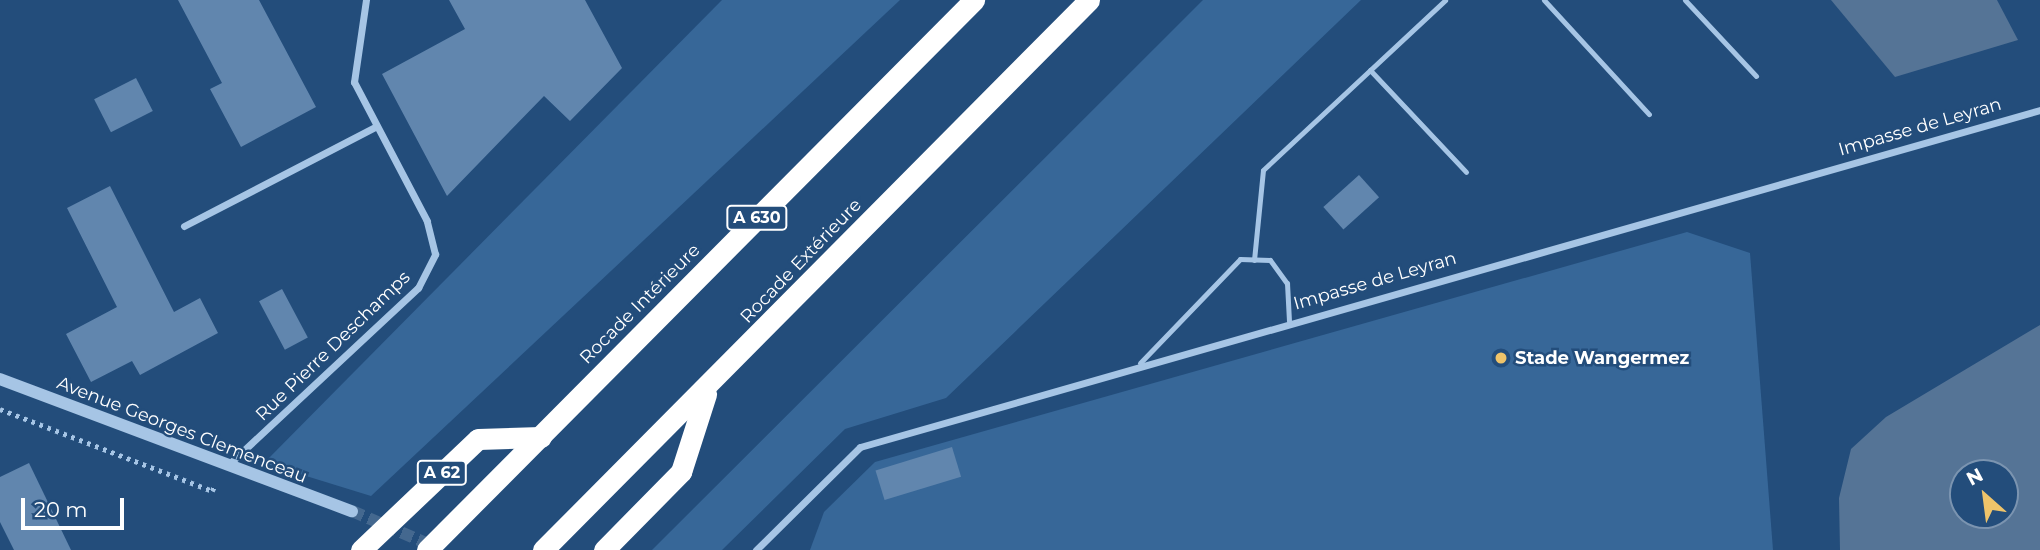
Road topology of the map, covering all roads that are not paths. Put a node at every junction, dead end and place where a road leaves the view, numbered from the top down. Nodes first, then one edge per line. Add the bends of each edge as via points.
1 (366, 0) edge
2 (974, 0) edge
3 (1089, 0) edge
4 (1445, 0) edge
5 (1544, 0) edge
6 (1685, 0) edge
7 (1370, 70) junction
8 (1756, 76) dead end
9 (2040, 110) edge
10 (1649, 114) dead end
11 (377, 126) junction
12 (1466, 172) dead end
13 (184, 226) dead end
14 (1254, 260) junction
15 (1289, 321) junction
16 (1140, 363) junction
17 (0, 379) edge
18 (708, 388) junction
19 (541, 437) junction
20 (225, 468) junction
21 (352, 511) tunnel mouth
22 (361, 550) edge
23 (427, 550) edge
24 (543, 550) edge
25 (604, 550) edge
26 (756, 550) edge

1 - 11 street, Rue Pierre Deschamps via 354,82
2 - 19 highway, Rocade Intérieure / A 630
3 - 18 highway, Rocade Extérieure
4 - 7 lane
5 - 10 lane
6 - 8 lane
7 - 12 lane
7 - 14 lane via 1263,170
9 - 15 street, Impasse de Leyran
11 - 13 street
11 - 20 street, Rue Pierre Deschamps via 432,236 430,270 277,424
14 - 15 lane via 1270,260 1287,283
14 - 16 lane via 1240,260
15 - 16 street, Impasse de Leyran
16 - 26 street, Impasse de Leyran via 860,447
17 - 20 street, Avenue Georges Clemenceau
18 - 24 highway, Rocade Extérieure
18 - 25 highway via 681,472
19 - 22 highway, A 62 via 478,439
19 - 23 highway, Rocade Intérieure / A 630
20 - 21 street, Avenue Georges Clemenceau

